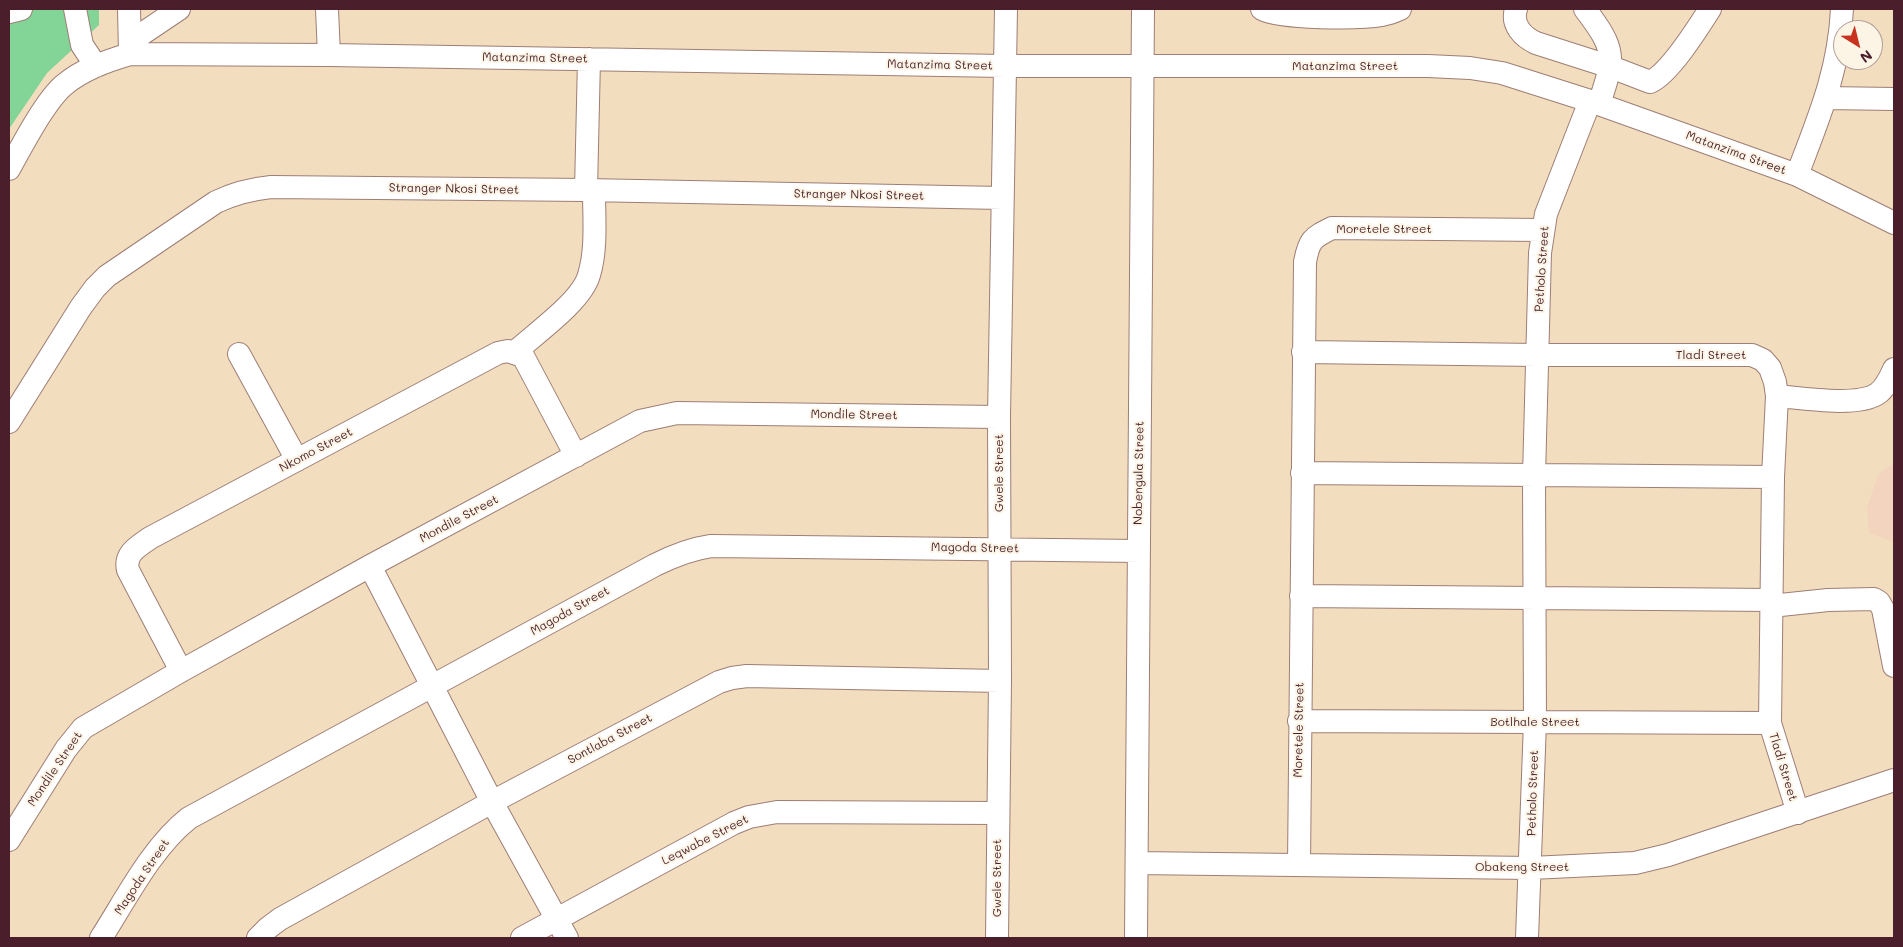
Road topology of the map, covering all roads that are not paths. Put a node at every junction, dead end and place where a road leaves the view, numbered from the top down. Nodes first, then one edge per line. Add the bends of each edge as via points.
1 (21, 9) edge
2 (76, 9) edge
3 (129, 9) edge
4 (179, 9) edge
5 (327, 9) edge
6 (1006, 9) edge
7 (1143, 9) edge
8 (1262, 9) edge
9 (1400, 9) edge
10 (1516, 9) edge
11 (1585, 9) edge
12 (1710, 9) edge
13 (1842, 9) edge
14 (9, 12) edge
15 (130, 48) junction
16 (329, 55) junction
17 (589, 58) junction
18 (96, 66) junction
19 (1005, 66) junction
20 (1143, 66) junction
21 (1610, 67) junction
22 (1826, 98) junction
23 (1894, 99) edge
24 (1594, 102) junction
25 (9, 169) edge
26 (1797, 175) junction
27 (590, 190) junction
28 (1002, 198) junction
29 (1894, 223) edge
30 (1543, 230) junction
31 (515, 352) junction
32 (1303, 352) junction
33 (239, 354) dead end
34 (1538, 355) junction
35 (1894, 369) edge
36 (1777, 396) junction
37 (999, 417) junction
38 (9, 422) edge
39 (576, 456) junction
40 (297, 460) junction
41 (1302, 473) junction
42 (1534, 476) junction
43 (1773, 477) junction
44 (999, 548) junction
45 (1139, 551) junction
46 (370, 566) junction
47 (1301, 596) junction
48 (1534, 598) junction
49 (1771, 603) junction
50 (1894, 666) edge
51 (181, 671) junction
52 (1000, 681) junction
53 (432, 686) junction
54 (1299, 721) junction
55 (1535, 722) junction
56 (1770, 724) junction
57 (1894, 780) edge
58 (492, 802) junction
59 (997, 813) junction
60 (1798, 813) junction
61 (9, 840) edge
62 (1137, 863) junction
63 (1298, 865) junction
64 (1531, 868) junction
65 (562, 929) edge
66 (101, 938) edge
67 (258, 938) edge
68 (522, 938) edge
69 (997, 938) edge
70 (1136, 938) edge
71 (1527, 938) edge

1 - 14 street
2 - 18 street via 82,45
3 - 15 street
4 - 15 street
5 - 16 street
6 - 19 street, Gwele Street
7 - 20 street, Nobengula Street
8 - 9 street via 1293,16 1370,16
10 - 21 street via 1515,18 1525,38
11 - 21 street via 1607,42
12 - 21 street via 1658,79 1645,81
13 - 22 street via 1837,56
15 - 16 street, Matanzima Street
15 - 18 street, Matanzima Street
16 - 17 street, Matanzima Street
17 - 19 street, Matanzima Street
17 - 27 street
18 - 25 street, Matanzima Street via 64,85 52,99
19 - 20 street, Matanzima Street
19 - 28 street, Gwele Street
20 - 24 street, Matanzima Street via 1470,68 1502,73
20 - 45 street, Nobengula Street
21 - 24 street, Petholo Street
22 - 23 street
22 - 26 street
24 - 26 street, Matanzima Street
24 - 30 street, Petholo Street via 1546,214
26 - 29 street, Matanzima Street
27 - 28 street, Stranger Nkosi Street
27 - 31 street via 593,257 589,276 568,307
27 - 38 street, Stranger Nkosi Street via 271,188 250,189 231,195 216,202 101,282 81,307
28 - 37 street, Gwele Street
30 - 32 street, Moretele Street via 1332,228 1318,235 1308,245 1305,262
30 - 34 street, Petholo Street
31 - 39 street via 523,356 530,366
31 - 40 street, Nkomo Street via 498,353
32 - 34 street
32 - 41 street, Moretele Street
33 - 40 street
34 - 36 street, Tladi Street via 1752,355 1770,368
34 - 42 street, Petholo Street
35 - 36 street via 1879,393 1868,399
36 - 43 street, Tladi Street
37 - 39 street, Mondile Street via 677,414 640,422
37 - 44 street, Gwele Street
39 - 46 street, Mondile Street
40 - 51 street, Nkomo Street via 150,538 129,554 126,564 132,580
41 - 42 street
41 - 47 street, Moretele Street
42 - 43 street
42 - 48 street, Petholo Street
43 - 49 street, Tladi Street
44 - 45 street, Magoda Street
44 - 52 street, Gwele Street
44 - 53 street, Magoda Street via 695,548 655,565
45 - 62 street, Nobengula Street
46 - 51 street, Mondile Street
46 - 53 street
47 - 48 street
47 - 54 street, Moretele Street
48 - 49 street
48 - 55 street, Petholo Street
49 - 50 street via 1874,599 1883,609
49 - 56 street, Tladi Street
51 - 61 street, Mondile Street via 83,728 66,749
52 - 58 street, Sontlaba Street via 732,678 708,686
52 - 59 street, Gwele Street
53 - 58 street
53 - 66 street, Magoda Street via 189,818 156,852
54 - 55 street, Botlhale Street
54 - 63 street, Moretele Street
55 - 56 street, Botlhale Street
55 - 64 street, Petholo Street
56 - 60 street, Tladi Street
57 - 60 street, Obakeng Street
58 - 65 street
58 - 67 street, Sontlaba Street via 280,919
59 - 65 street, Leqwabe Street via 763,813 734,823
59 - 69 street, Gwele Street
60 - 64 street, Obakeng Street via 1635,863
62 - 63 street, Obakeng Street
62 - 70 street, Nobengula Street
63 - 64 street, Obakeng Street
64 - 71 street, Petholo Street
65 - 68 street, Leqwabe Street

